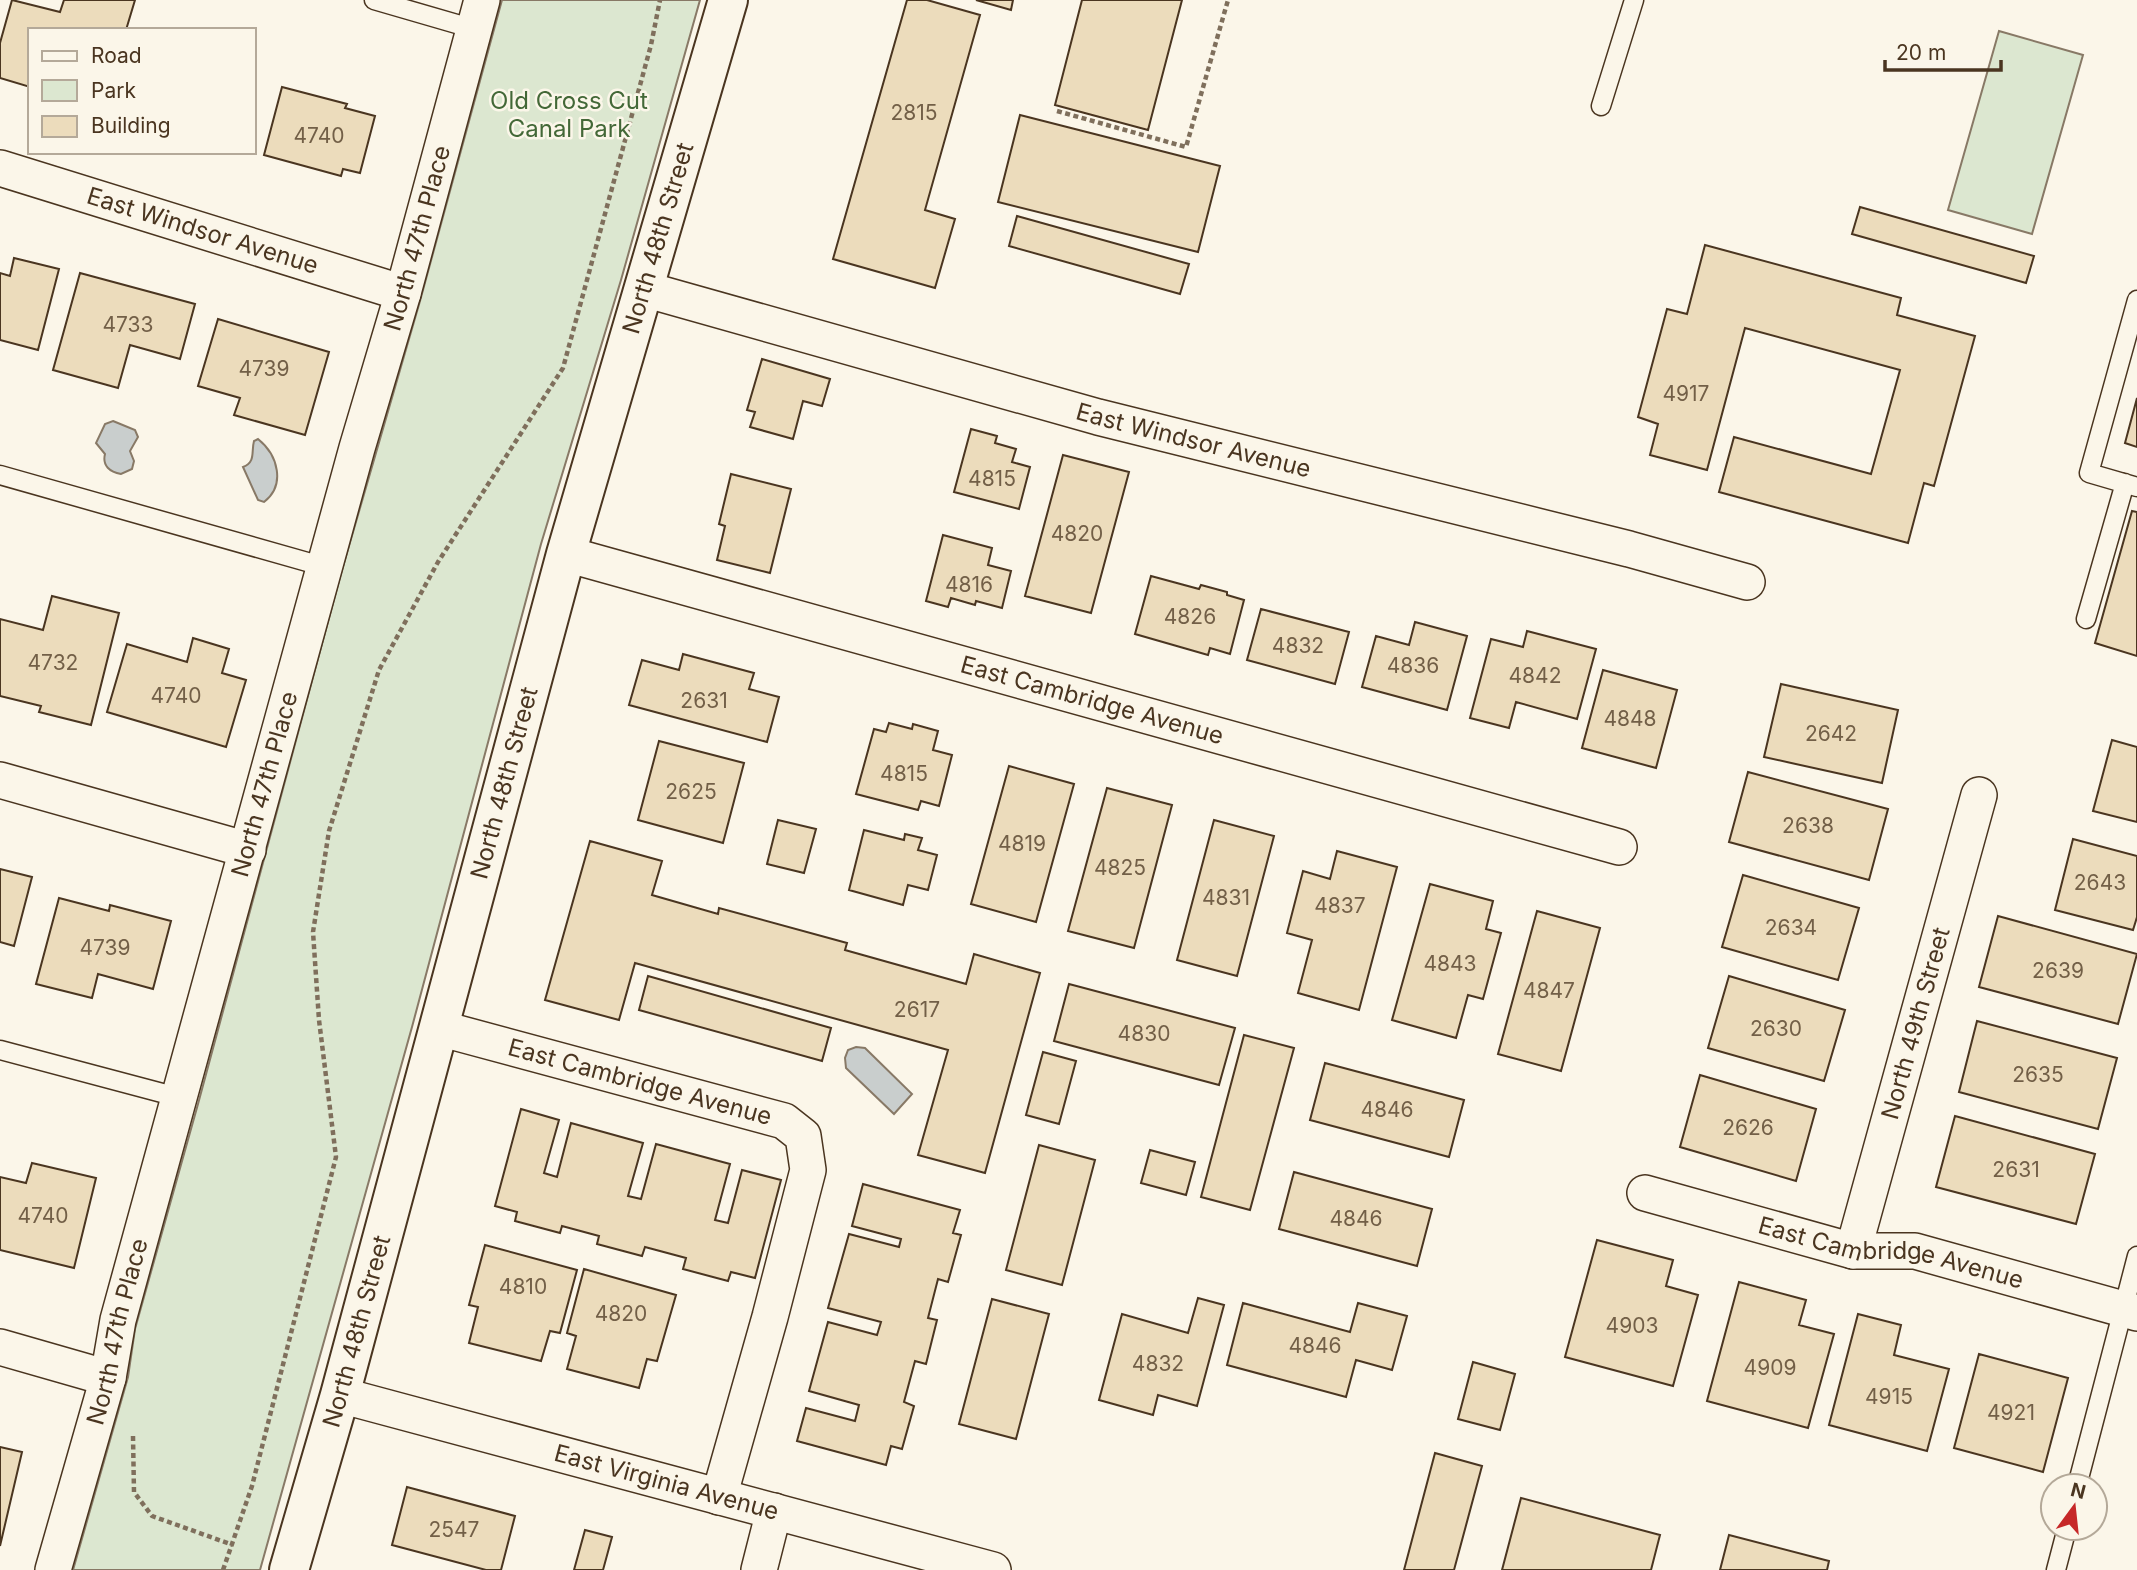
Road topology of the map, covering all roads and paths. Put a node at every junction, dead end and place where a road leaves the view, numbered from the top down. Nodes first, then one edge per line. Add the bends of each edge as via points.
1 (373, 0) edge
2 (660, 0) edge
3 (728, 0) edge
4 (1228, 0) edge
5 (1634, 0) edge
6 (478, 14) edge
7 (1601, 106) dead end
8 (1057, 111) dead end
9 (0, 168) edge
10 (644, 289) junction
11 (403, 293) junction
12 (2137, 300) edge
13 (0, 475) edge
14 (2131, 485) edge
15 (566, 554) junction
16 (325, 567) junction
17 (1748, 582) dead end
18 (2086, 619) dead end
19 (0, 780) edge
20 (1979, 795) dead end
21 (1619, 847) dead end
22 (248, 850) junction
23 (439, 1028) junction
24 (0, 1050) edge
25 (181, 1098) junction
26 (1645, 1193) dead end
27 (1853, 1251) junction
28 (2137, 1256) edge
29 (2129, 1311) edge
30 (0, 1347) edge
31 (108, 1378) junction
32 (340, 1395) junction
33 (133, 1432) dead end
34 (2081, 1472) edge
35 (719, 1497) junction
36 (774, 1511) junction
37 (2063, 1542) edge
38 (233, 1545) junction
39 (53, 1570) edge
40 (223, 1570) edge
41 (289, 1570) edge
42 (759, 1570) edge
43 (993, 1570) edge
44 (2056, 1570) edge

1 - 6 lane
2 - 38 path via 563,368 438,562 379,670 330,831 313,932 336,1157
3 - 10 street, North 48th Street
4 - 8 path via 1186,147
5 - 7 lane
6 - 11 street, North 47th Place
9 - 11 street, East Windsor Avenue
10 - 15 street, North 48th Street
10 - 17 street, East Windsor Avenue via 1098,417
11 - 16 street, North 47th Place
12 - 14 lane via 2089,473
13 - 16 lane
14 - 18 lane
15 - 21 street, East Cambridge Avenue
15 - 23 street, North 48th Street
16 - 22 street, North 47th Place
19 - 22 street
20 - 27 street, North 49th Street
22 - 25 street, North 47th Place
23 - 32 street, North 48th Street
23 - 35 street, East Cambridge Avenue via 784,1122 803,1136 808,1170
24 - 25 lane
25 - 31 street, North 47th Place via 118,1320
26 - 27 street, East Cambridge Avenue
27 - 29 street, East Cambridge Avenue via 1915,1251
28 - 29 lane
29 - 34 lane
30 - 31 street
31 - 39 street, North 47th Place
32 - 35 street, East Virginia Avenue
32 - 41 street, North 48th Street
33 - 38 path via 134,1492 152,1516
35 - 36 street, East Virginia Avenue
36 - 42 street
36 - 43 street, East Virginia Avenue
37 - 44 lane
38 - 40 path

